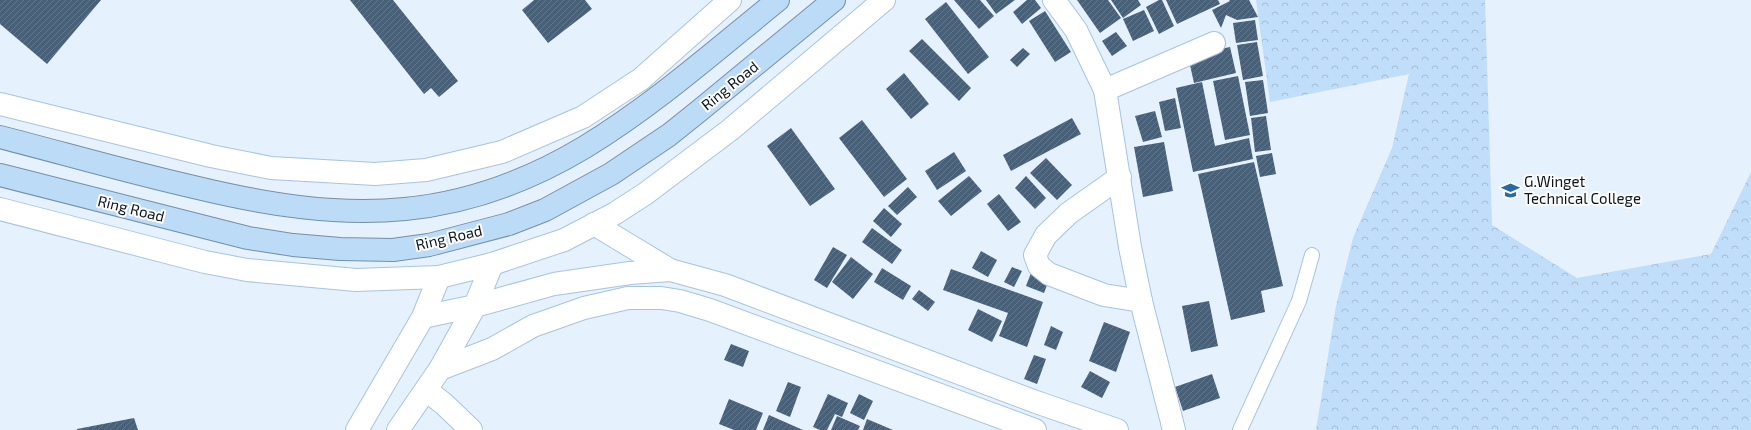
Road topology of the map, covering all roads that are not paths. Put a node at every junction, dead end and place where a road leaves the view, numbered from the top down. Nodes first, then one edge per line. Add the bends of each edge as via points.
1 (730, 0) edge
2 (778, 0) edge
3 (834, 0) edge
4 (884, 0) edge
5 (1054, 0) edge
6 (1214, 42) dead end
7 (1105, 90) junction
8 (0, 104) edge
9 (0, 136) edge
10 (0, 175) edge
11 (1120, 177) junction
12 (0, 209) edge
13 (594, 224) junction
14 (1312, 255) dead end
15 (492, 264) junction
16 (670, 270) junction
17 (440, 276) junction
18 (1141, 301) junction
19 (475, 306) junction
20 (423, 317) junction
21 (440, 369) junction
22 (426, 390) junction
23 (1029, 429) edge
24 (357, 430) edge
25 (398, 430) edge
26 (472, 430) edge
27 (1118, 430) edge
28 (1174, 430) edge
29 (1240, 430) edge

1 - 8 main road via 640,79 583,117 502,152 426,170 375,174 271,168
2 - 9 highway via 662,96 584,148 513,182 484,193 443,203 404,209 356,210 284,205 146,176
3 - 10 highway, Ring Road via 669,135 611,174 545,210 509,224 429,245 393,250 340,249 248,238
4 - 13 main road via 730,130 645,194
5 - 7 main road via 1076,30
6 - 7 main road
7 - 11 main road
11 - 18 main road
11 - 18 main road via 1069,213 1046,235 1035,255 1039,266 1049,274 1104,295
12 - 17 main road via 204,262 247,270 356,280
13 - 15 main road via 564,240
13 - 16 main road
14 - 29 lane via 1299,301
15 - 17 main road
15 - 19 main road
16 - 19 main road via 554,284
16 - 27 main road via 725,285 1036,402
17 - 20 main road
18 - 28 main road
19 - 20 main road
19 - 21 main road
20 - 24 main road
21 - 22 main road
21 - 23 main road via 492,349 533,326 584,308 628,298 661,298 680,300 710,310
22 - 25 main road
22 - 26 main road

